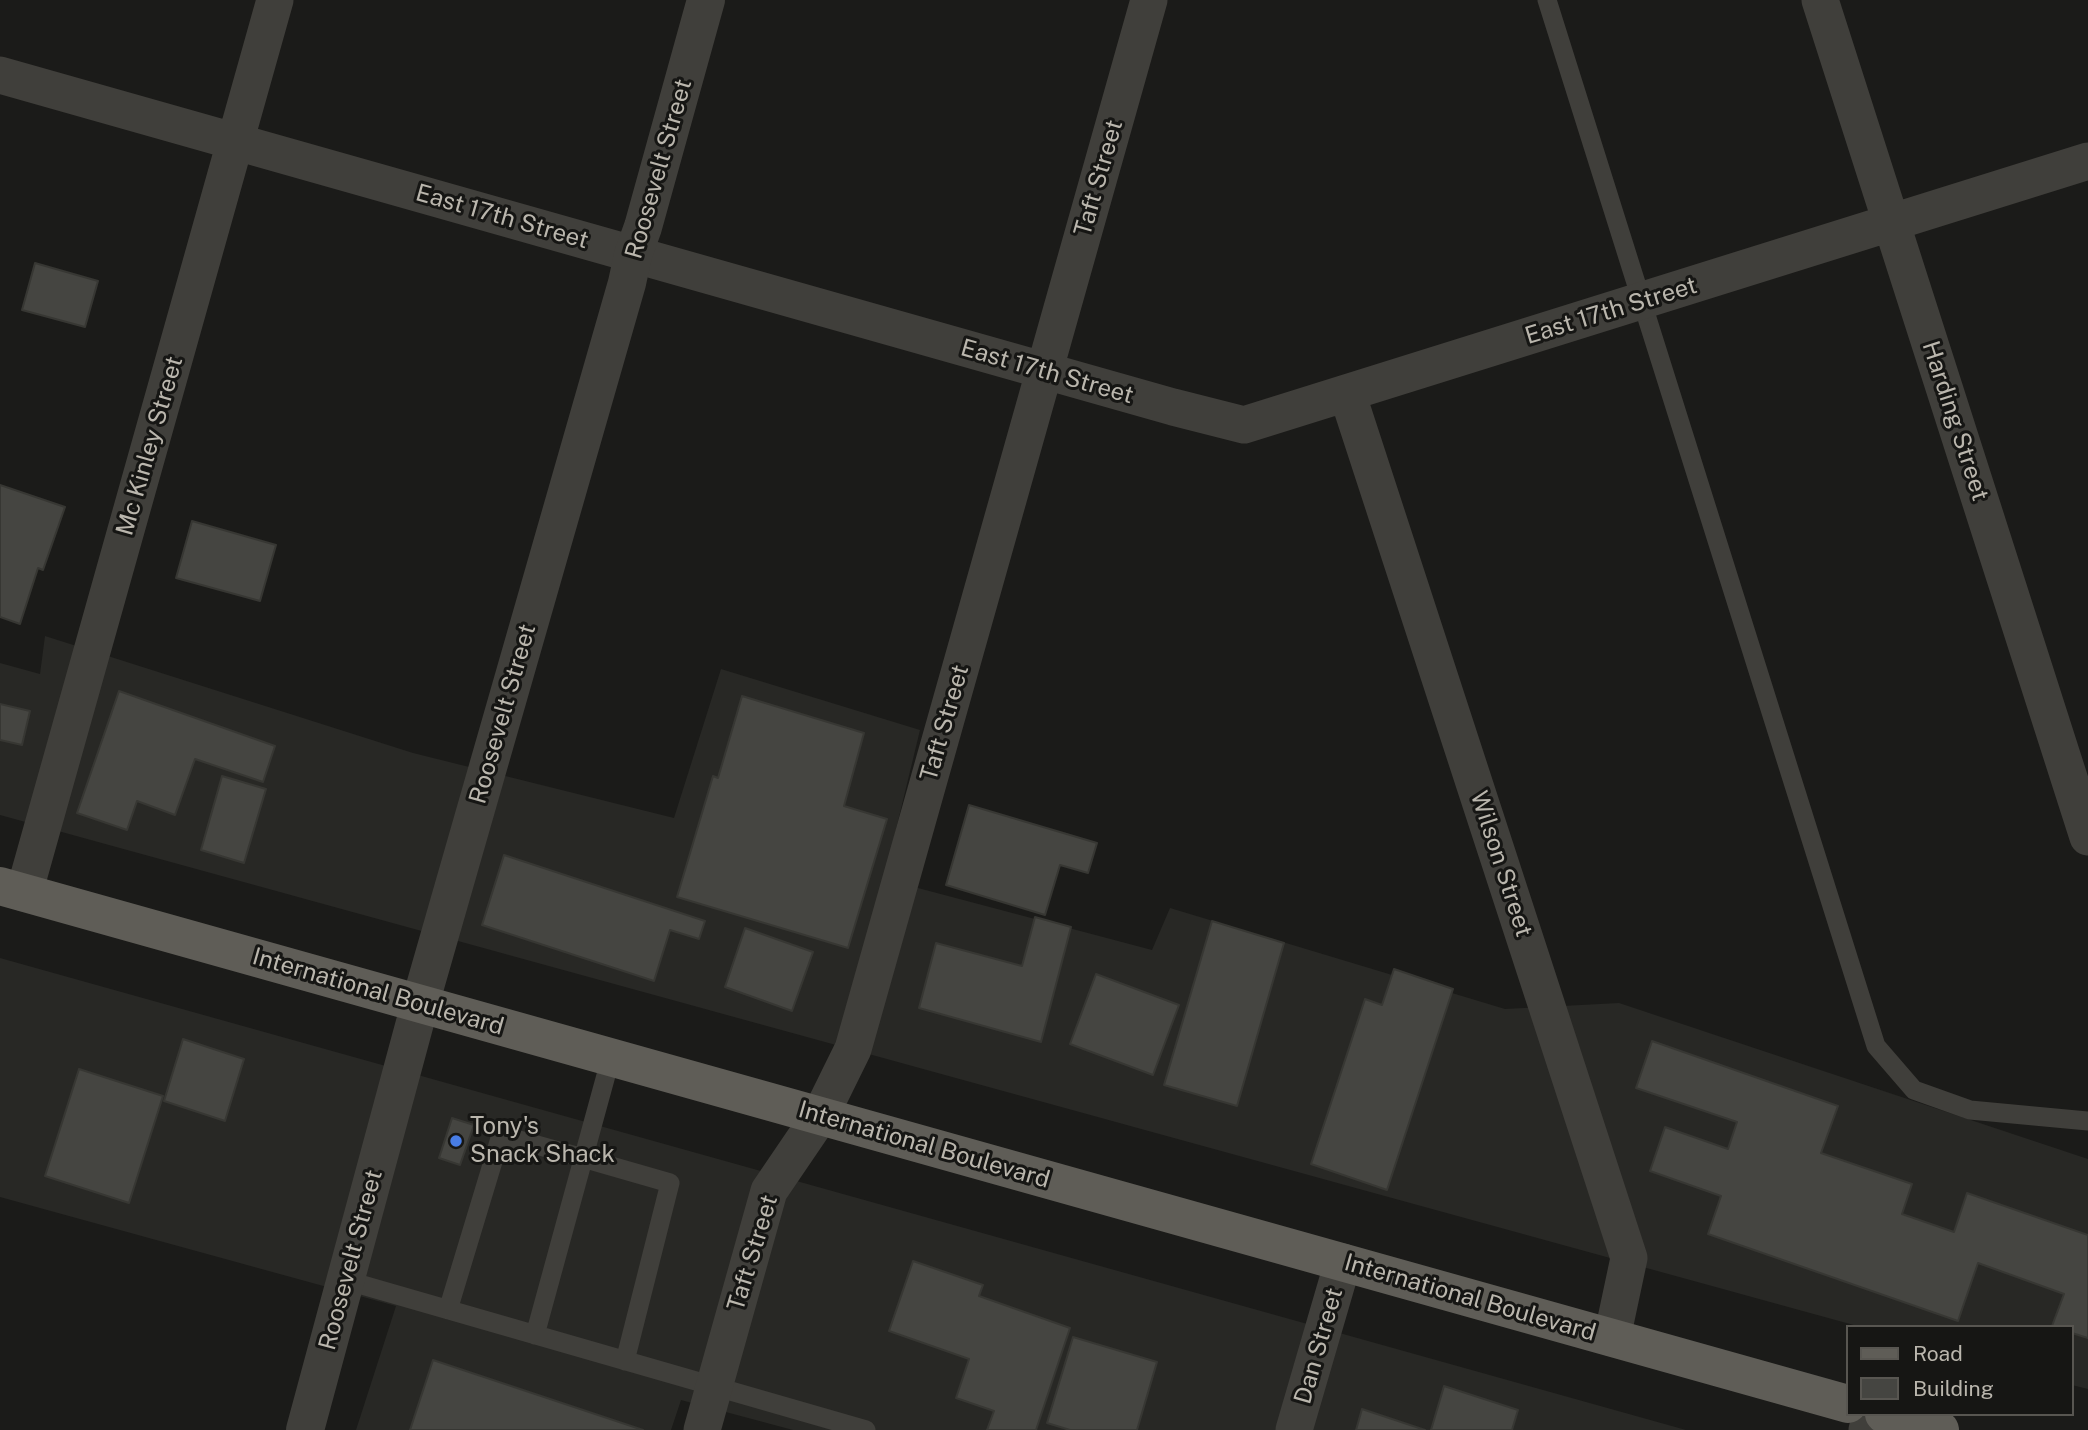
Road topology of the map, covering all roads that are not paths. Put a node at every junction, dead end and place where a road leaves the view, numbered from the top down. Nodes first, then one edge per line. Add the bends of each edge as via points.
1 (275, 0) edge
2 (706, 0) edge
3 (1149, 0) edge
4 (1547, 0) edge
5 (1821, 3) edge
6 (0, 75) edge
7 (235, 142) junction
8 (2088, 161) edge
9 (1892, 223) junction
10 (633, 255) junction
11 (1641, 301) junction
12 (1044, 370) junction
13 (1347, 393) junction
14 (2088, 837) edge
15 (12, 889) edge
16 (420, 1004) junction
17 (611, 1057) junction
18 (820, 1116) junction
19 (2088, 1121) edge
20 (583, 1158) junction
21 (1343, 1262) junction
22 (345, 1280) junction
23 (449, 1310) junction
24 (535, 1335) junction
25 (1612, 1338) junction
26 (625, 1361) junction
27 (714, 1387) junction
28 (1846, 1403) edge
29 (1891, 1416) edge
30 (305, 1430) edge
31 (702, 1430) edge
32 (866, 1430) edge
33 (1294, 1430) edge
34 (1940, 1430) edge

1 - 7 street, Mc Kinley Street
2 - 10 street, Roosevelt Street
3 - 12 street, Taft Street
4 - 11 lane
5 - 9 street, Harding Street
6 - 7 street, East 17th Street
7 - 10 street, East 17th Street
7 - 15 street, Mc Kinley Street
8 - 9 street, East 17th Street
9 - 11 street, East 17th Street
9 - 14 street, Harding Street
10 - 12 street, East 17th Street
10 - 16 street, Roosevelt Street
11 - 13 street, East 17th Street
11 - 19 lane via 1876,1046 1914,1090 1970,1110
12 - 13 street, East 17th Street via 1244,425
12 - 18 street, Taft Street via 853,1049
13 - 25 street, Wilson Street via 1629,1258
15 - 16 main road, International Boulevard
16 - 17 main road, International Boulevard
16 - 22 street, Roosevelt Street
17 - 18 main road, International Boulevard
17 - 20 lane
18 - 21 main road, International Boulevard
18 - 27 street, Taft Street via 769,1191
20 - 23 lane via 501,1135
20 - 24 lane
20 - 26 lane via 670,1183
21 - 25 main road, International Boulevard
21 - 33 street, Dan Street
22 - 23 lane
22 - 30 street, Roosevelt Street
23 - 24 lane
24 - 26 lane
25 - 28 main road, International Boulevard
26 - 27 lane
27 - 31 street, Taft Street
27 - 32 lane
29 - 34 main road

